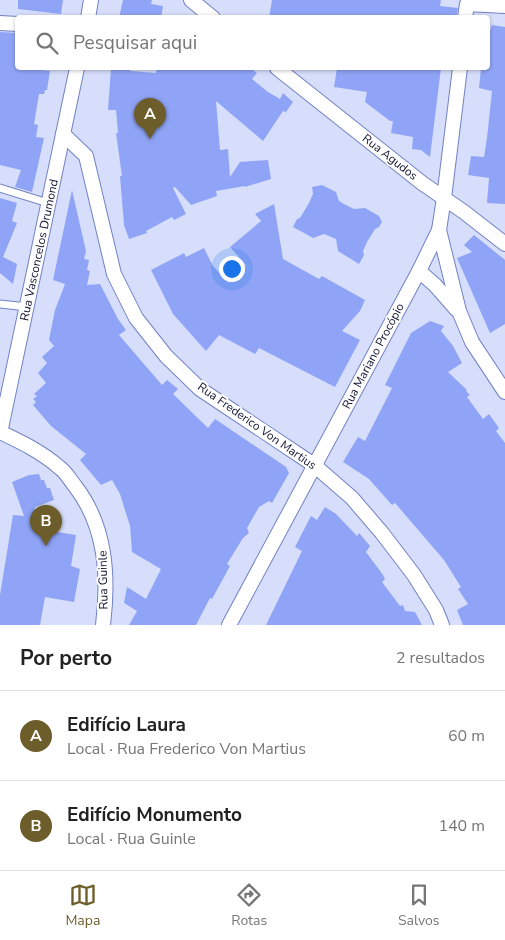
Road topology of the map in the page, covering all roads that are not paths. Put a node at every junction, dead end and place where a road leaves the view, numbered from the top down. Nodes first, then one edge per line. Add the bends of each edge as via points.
1 (91, 0) edge
2 (191, 0) edge
3 (505, 6) edge
4 (466, 11) edge
5 (88, 15) edge
6 (209, 15) edge
7 (0, 23) edge
8 (15, 24) edge
9 (77, 70) edge
10 (279, 70) edge
11 (460, 70) edge
12 (63, 134) junction
13 (0, 188) edge
14 (444, 198) junction
15 (48, 203) junction
16 (438, 230) junction
17 (505, 244) edge
18 (419, 271) junction
19 (0, 304) edge
20 (27, 307) junction
21 (459, 311) junction
22 (505, 392) edge
23 (0, 433) edge
24 (314, 464) junction
25 (103, 625) edge
26 (228, 625) edge
27 (442, 625) edge

1 - 5 street
2 - 6 street
3 - 4 street
7 - 8 street
9 - 12 street, Rua Vasconcelos Drumond
10 - 14 street, Rua Agudos
11 - 14 street, Rua Mariano Procópio
12 - 15 street, Rua Vasconcelos Drumond
12 - 24 street, Rua Frederico Von Martius via 86,156 114,274 136,318 166,356 200,389
13 - 15 lane
14 - 16 street, Rua Mariano Procópio
14 - 17 street, Rua Agudos
15 - 20 street, Rua Vasconcelos Drumond
16 - 18 street, Rua Mariano Procópio
16 - 21 street
18 - 21 street
18 - 24 street, Rua Mariano Procópio
19 - 20 lane
20 - 23 street, Rua Vasconcelos Drumond
21 - 22 street via 472,342
23 - 25 street, Rua Guinle via 31,447 61,468 84,498 98,527 105,558
24 - 26 street, Rua Mariano Procópio
24 - 27 street, Rua Frederico Von Martius via 352,498 382,533 414,575

